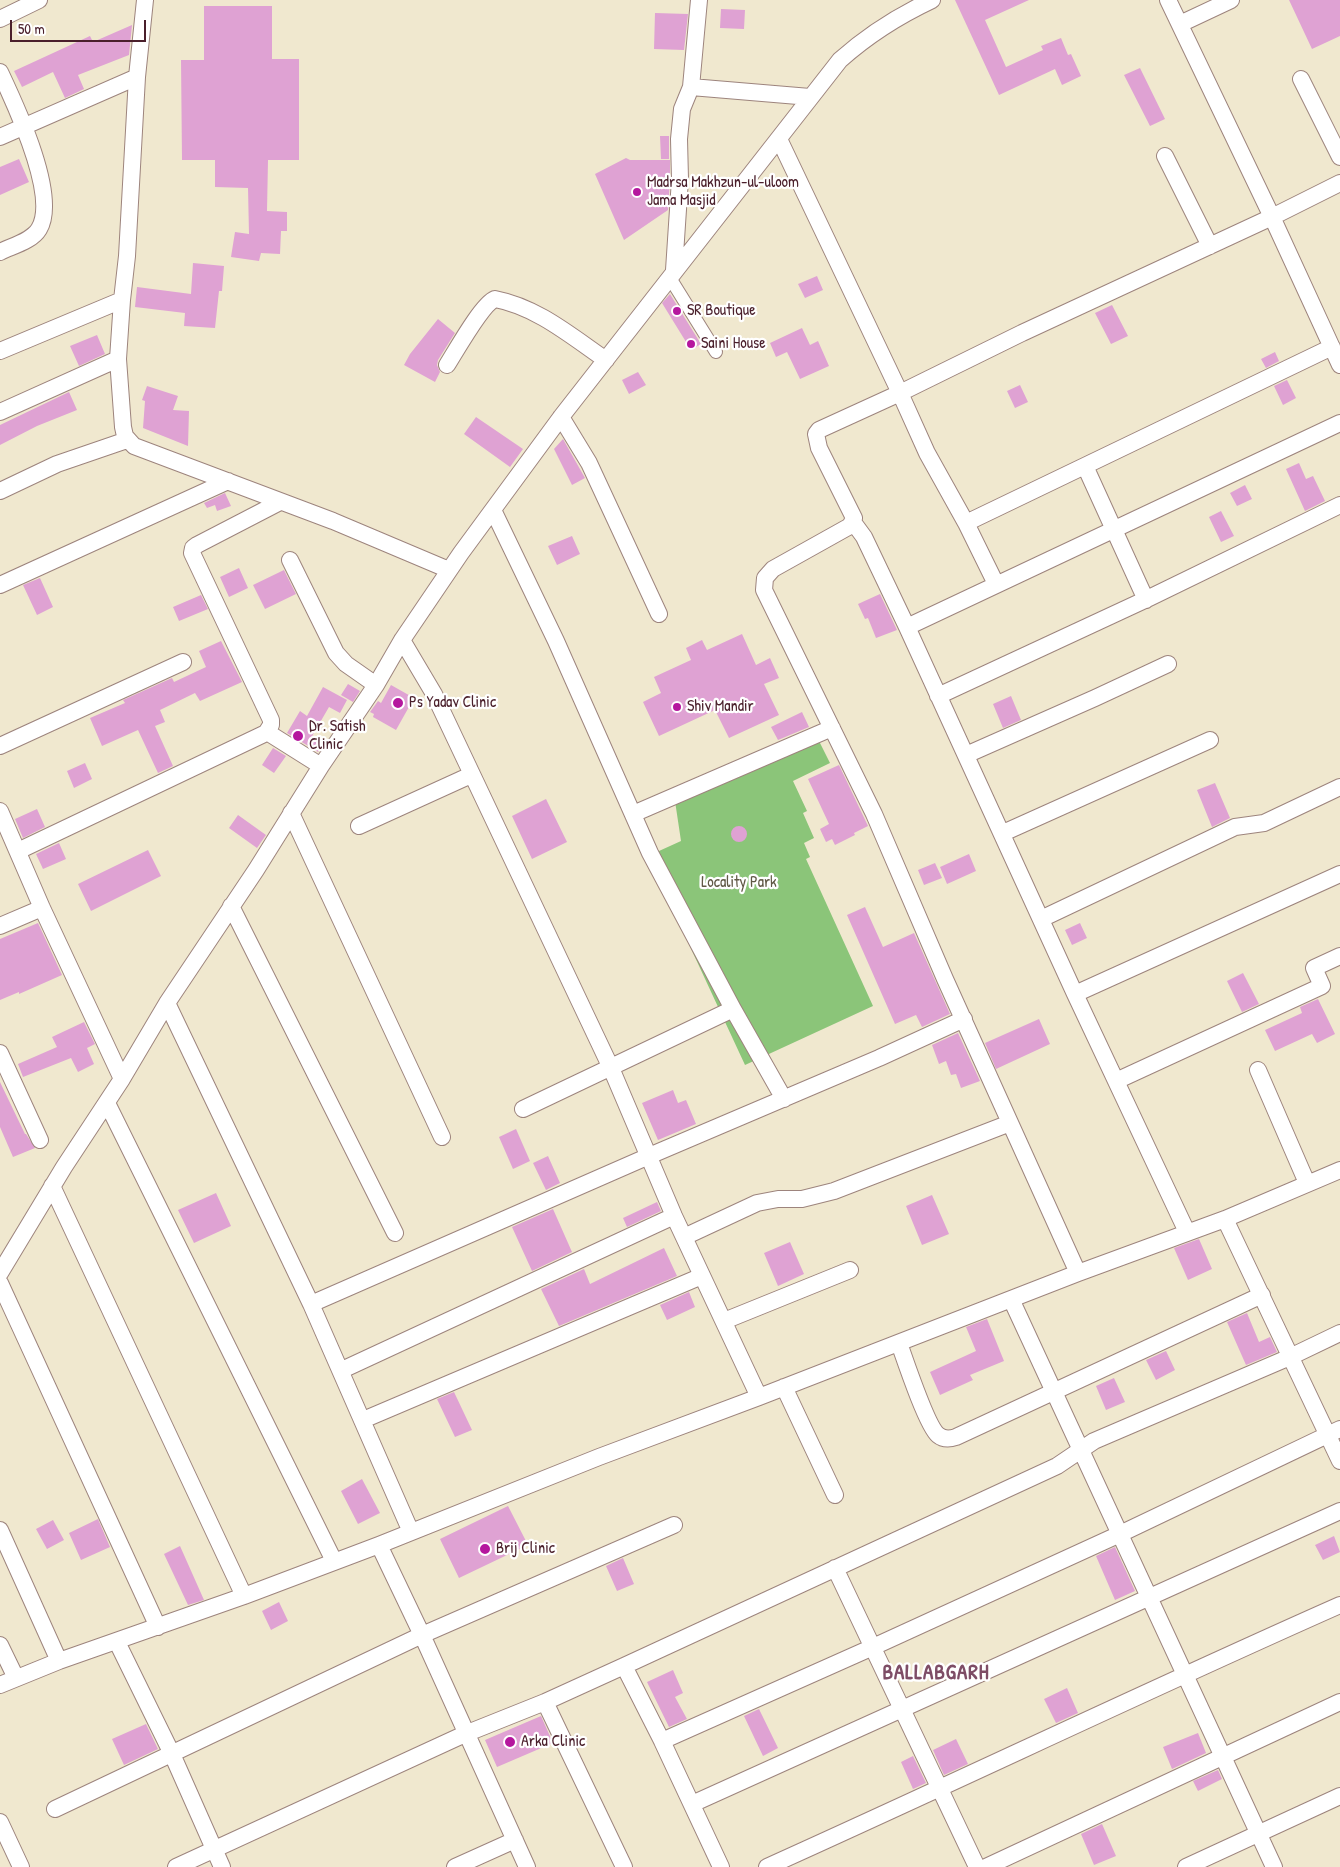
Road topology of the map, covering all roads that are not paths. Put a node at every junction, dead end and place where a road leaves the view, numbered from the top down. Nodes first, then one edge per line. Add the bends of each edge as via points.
1 (39, 0) edge
2 (145, 0) edge
3 (699, 0) edge
4 (932, 0) edge
5 (1168, 0) edge
6 (1231, 0) edge
7 (0, 19) edge
8 (1180, 24) junction
9 (0, 72) edge
10 (137, 77) junction
11 (1301, 79) dead end
12 (691, 87) junction
13 (810, 97) junction
14 (25, 126) junction
15 (0, 137) edge
16 (779, 140) junction
17 (1165, 156) dead end
18 (1340, 157) edge
19 (1340, 183) edge
20 (1272, 217) junction
21 (1210, 246) junction
22 (0, 252) edge
23 (672, 274) junction
24 (122, 300) junction
25 (1332, 347) junction
26 (0, 351) edge
27 (716, 352) dead end
28 (118, 359) junction
29 (606, 360) junction
30 (447, 365) dead end
31 (1340, 365) edge
32 (900, 393) junction
33 (0, 412) edge
34 (561, 417) junction
35 (1340, 423) edge
36 (127, 440) junction
37 (1085, 466) junction
38 (228, 481) junction
39 (0, 491) edge
40 (280, 502) junction
41 (1340, 505) edge
42 (493, 510) junction
43 (853, 522) junction
44 (966, 523) junction
45 (1114, 529) junction
46 (290, 560) dead end
47 (449, 570) junction
48 (996, 584) junction
49 (0, 585) edge
50 (1146, 600) junction
51 (660, 614) dead end
52 (906, 627) junction
53 (402, 640) junction
54 (183, 662) dead end
55 (1168, 664) dead end
56 (376, 685) junction
57 (938, 696) junction
58 (832, 728) junction
59 (268, 732) junction
60 (1210, 740) dead end
61 (0, 746) edge
62 (966, 755) junction
63 (321, 766) junction
64 (471, 775) junction
65 (1340, 787) edge
66 (0, 811) edge
67 (291, 813) junction
68 (632, 814) junction
69 (359, 826) dead end
70 (1002, 833) junction
71 (18, 850) junction
72 (1340, 874) edge
73 (232, 906) junction
74 (42, 908) junction
75 (1042, 919) junction
76 (0, 926) edge
77 (1340, 956) edge
78 (1075, 994) junction
79 (167, 1003) junction
80 (733, 1009) junction
81 (964, 1019) junction
82 (0, 1053) edge
83 (611, 1068) junction
84 (1258, 1070) dead end
85 (122, 1079) junction
86 (1116, 1081) junction
87 (784, 1099) junction
88 (107, 1103) junction
89 (523, 1109) dead end
90 (1010, 1123) junction
91 (442, 1137) dead end
92 (40, 1140) dead end
93 (649, 1156) junction
94 (1340, 1170) edge
95 (1307, 1183) junction
96 (52, 1186) junction
97 (674, 1216) junction
98 (1225, 1219) junction
99 (1187, 1232) junction
100 (395, 1233) dead end
101 (684, 1238) junction
102 (850, 1270) dead end
103 (0, 1273) edge
104 (1078, 1273) junction
105 (702, 1276) junction
106 (0, 1283) edge
107 (1262, 1295) junction
108 (1011, 1299) junction
109 (311, 1304) junction
110 (724, 1322) junction
111 (1340, 1333) edge
112 (899, 1343) junction
113 (1290, 1356) junction
114 (342, 1370) junction
115 (784, 1387) junction
116 (1054, 1392) junction
117 (759, 1398) junction
118 (363, 1420) junction
119 (1334, 1432) edge
120 (1080, 1449) junction
121 (1340, 1461) edge
122 (835, 1494) dead end
123 (1340, 1511) edge
124 (674, 1525) dead end
125 (0, 1530) edge
126 (411, 1532) junction
127 (1120, 1534) junction
128 (379, 1545) junction
129 (334, 1561) junction
130 (835, 1568) junction
131 (244, 1596) junction
132 (1149, 1597) junction
133 (1340, 1605) edge
134 (158, 1627) junction
135 (422, 1635) junction
136 (117, 1642) junction
137 (0, 1645) edge
138 (873, 1647) junction
139 (59, 1662) junction
140 (624, 1666) junction
141 (1184, 1674) junction
142 (16, 1678) junction
143 (0, 1685) edge
144 (546, 1702) junction
145 (1340, 1702) edge
146 (902, 1708) junction
147 (466, 1734) junction
148 (662, 1741) junction
149 (172, 1754) junction
150 (1222, 1756) junction
151 (939, 1789) junction
152 (1340, 1796) edge
153 (692, 1804) junction
154 (55, 1809) dead end
155 (0, 1822) edge
156 (1258, 1834) junction
157 (515, 1840) junction
158 (214, 1850) junction
159 (21, 1867) edge
160 (176, 1867) edge
161 (222, 1867) edge
162 (455, 1867) edge
163 (527, 1867) edge
164 (624, 1867) edge
165 (721, 1867) edge
166 (767, 1867) edge
167 (977, 1867) edge
168 (986, 1867) edge
169 (1186, 1867) edge
170 (1274, 1867) edge

1 - 7 street
2 - 10 street
3 - 12 street
4 - 13 street via 887,23 854,47
5 - 8 street
6 - 8 street
8 - 20 street
9 - 14 street
10 - 14 street
10 - 24 street
11 - 18 street
12 - 13 street
12 - 23 street via 682,110 679,139 680,179
13 - 16 street
14 - 15 street
14 - 22 street via 43,188 44,214 34,235
16 - 23 street
16 - 32 street
17 - 21 street
19 - 20 street
20 - 21 street
20 - 25 street
21 - 32 street
23 - 27 street
23 - 29 street
24 - 26 street
24 - 28 street
25 - 31 street
25 - 37 street
28 - 33 street
28 - 36 street via 121,414
29 - 30 street via 549,321 495,299 480,314
29 - 34 street
32 - 43 street via 825,426 816,434 819,448 853,513
32 - 44 street via 931,461
34 - 42 street
34 - 51 street via 589,463
35 - 45 street
36 - 38 street via 134,446
36 - 39 street via 57,464
37 - 44 street
37 - 45 street
38 - 40 street
38 - 49 street
40 - 47 street
40 - 59 street via 196,545 192,553 271,720
41 - 50 street
42 - 47 street
42 - 68 street via 556,641
43 - 52 street via 860,530
43 - 58 street via 773,569 764,584 764,590
44 - 48 street
45 - 48 street
45 - 50 street
46 - 56 street via 336,653
47 - 53 street
48 - 52 street
50 - 57 street
52 - 57 street
53 - 56 street
53 - 64 street via 430,688
54 - 61 street
55 - 62 street
56 - 63 street
57 - 62 street
58 - 68 street
58 - 81 street via 874,814
59 - 63 street
59 - 71 street
60 - 70 street
62 - 70 street
63 - 67 street
64 - 69 street
64 - 83 street
65 - 75 street via 1264,823 1235,827
66 - 71 street
67 - 73 street
67 - 91 street
68 - 80 street
70 - 75 street
71 - 74 street
72 - 78 street
73 - 79 street
73 - 100 street
74 - 76 street
74 - 85 street
75 - 78 street
77 - 86 street via 1314,968 1322,986
78 - 86 street
79 - 85 street
79 - 109 street
80 - 83 street
80 - 87 street
81 - 87 street
81 - 90 street
82 - 92 street
83 - 89 street
83 - 93 street
84 - 95 street
85 - 88 street
86 - 99 street
87 - 93 street
88 - 96 street
88 - 129 street
90 - 101 street via 834,1191 802,1199 757,1203
90 - 104 street
93 - 97 street
93 - 109 street
94 - 95 street
95 - 98 street
96 - 103 street
96 - 131 street
97 - 101 street
97 - 114 street
98 - 99 street
98 - 107 street
99 - 104 street
101 - 105 street
102 - 110 street
104 - 108 street
105 - 110 street
105 - 118 street
106 - 134 street
107 - 113 street
107 - 116 street
108 - 112 street
108 - 116 street
109 - 114 street
110 - 117 street
111 - 113 street
112 - 115 street
112 - 116 street via 931,1425 939,1436 947,1439
113 - 119 street
113 - 120 street
114 - 118 street
115 - 117 street
115 - 122 street
116 - 120 street
117 - 126 street
118 - 126 street
119 - 121 street
119 - 127 street
120 - 127 street
120 - 130 street via 1057,1466
123 - 132 street
124 - 135 street
125 - 139 street
126 - 128 street
127 - 132 street
127 - 138 street
128 - 129 street
128 - 135 street
129 - 131 street
130 - 138 street
130 - 140 street
131 - 134 street
132 - 141 street
132 - 146 street
133 - 141 street
134 - 136 street
135 - 147 street
135 - 149 street
136 - 139 street
136 - 149 street
137 - 142 street
138 - 146 street
138 - 148 street
139 - 142 street
140 - 144 street
140 - 148 street
141 - 150 street
141 - 151 street
142 - 143 street
144 - 147 street
144 - 164 street
145 - 150 street
146 - 151 street
146 - 153 street
147 - 157 street
147 - 158 street
148 - 153 street
149 - 154 street
149 - 158 street
150 - 156 street
150 - 168 street
151 - 166 street
151 - 167 street
152 - 156 street
153 - 165 street
155 - 159 street
156 - 169 street
156 - 170 street
157 - 162 street
157 - 163 street
158 - 160 street
158 - 161 street

